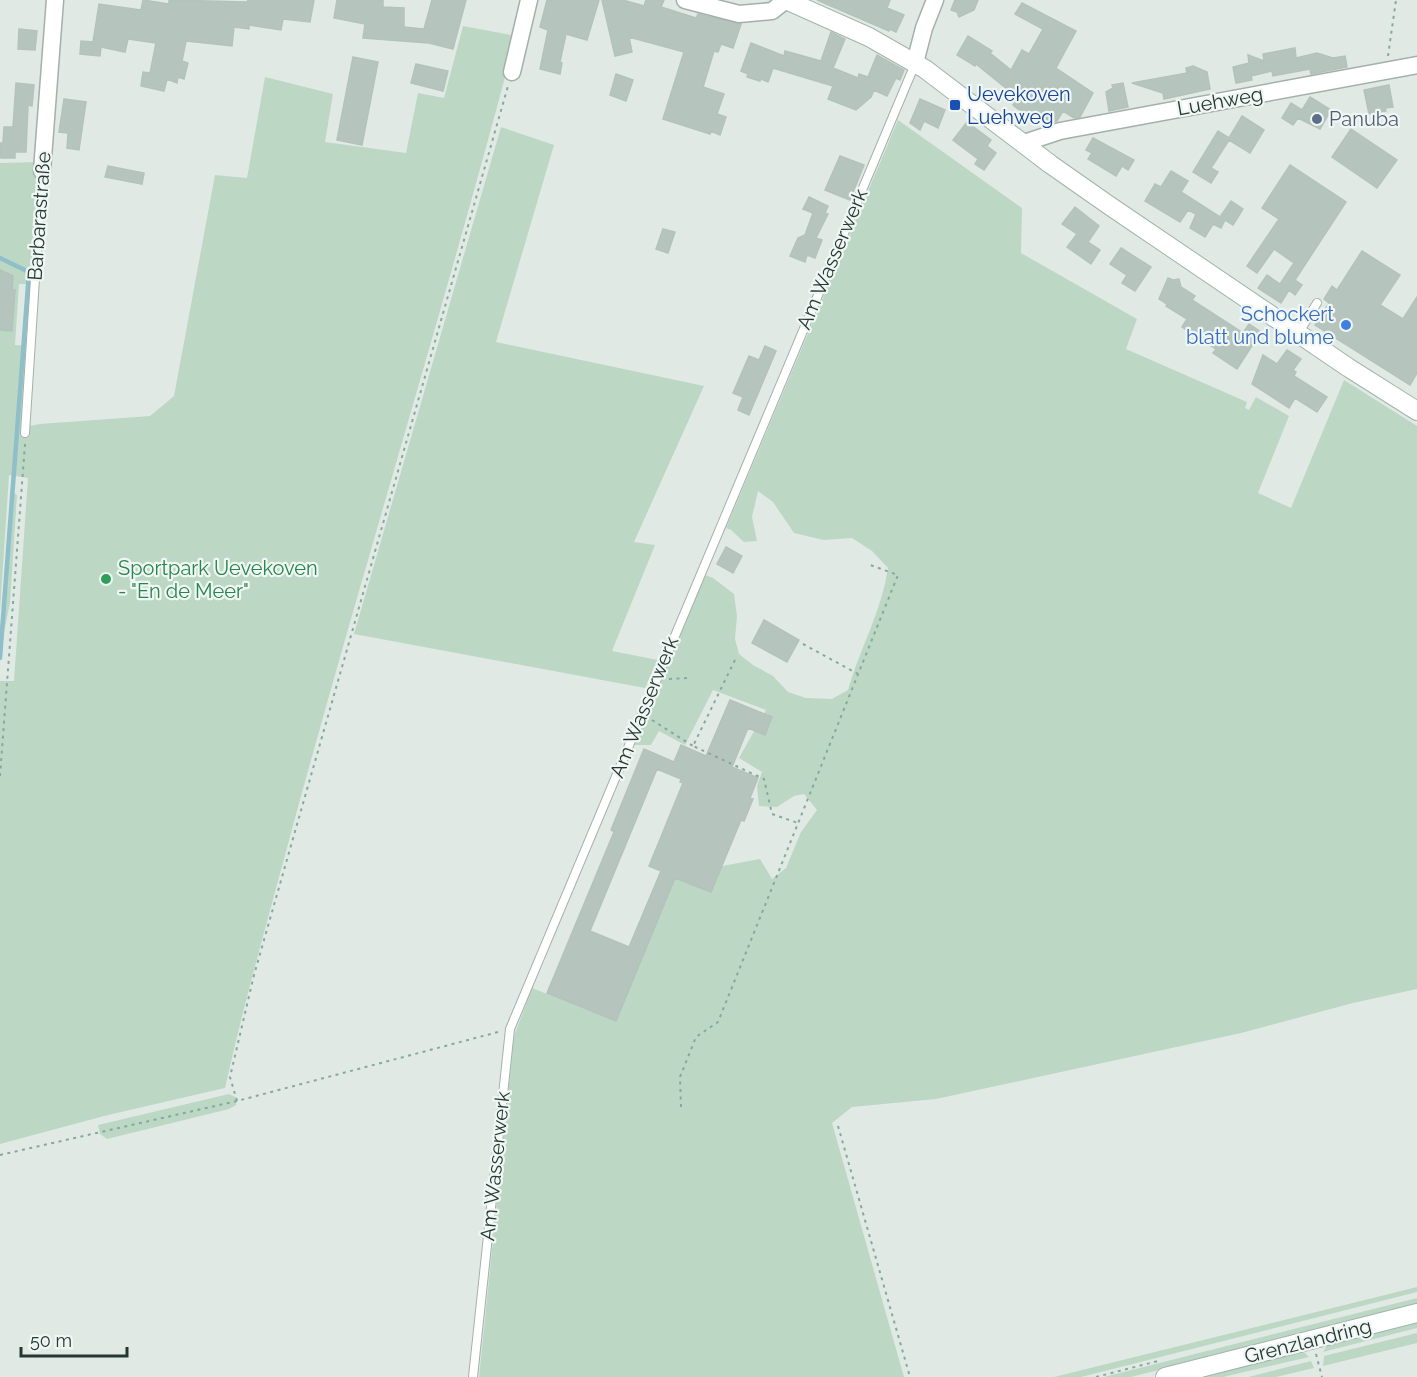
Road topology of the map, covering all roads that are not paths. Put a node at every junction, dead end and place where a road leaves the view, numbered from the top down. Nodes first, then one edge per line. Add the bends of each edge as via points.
1 (55, 0) edge
2 (530, 0) edge
3 (685, 0) edge
4 (786, 0) edge
5 (935, 0) edge
6 (915, 63) junction
7 (1417, 65) edge
8 (512, 72) road end
9 (1024, 143) junction
10 (42, 171) joint
11 (1317, 303) dead end
12 (1298, 334) junction
13 (1417, 411) edge
14 (25, 433) road end
15 (1417, 1314) edge
16 (472, 1377) edge
17 (1165, 1377) edge

1 - 10 street, Barbarastraße
2 - 8 street
3 - 4 street via 739,14 772,11
4 - 6 main road via 869,37
5 - 6 street
6 - 9 main road
6 - 16 lane, Am Wasserwerk via 510,1029
7 - 9 street, Luehweg via 1060,131
9 - 12 main road
10 - 14 lane, Barbarastraße
11 - 12 lane
12 - 13 main road
15 - 17 main road, Grenzlandring

